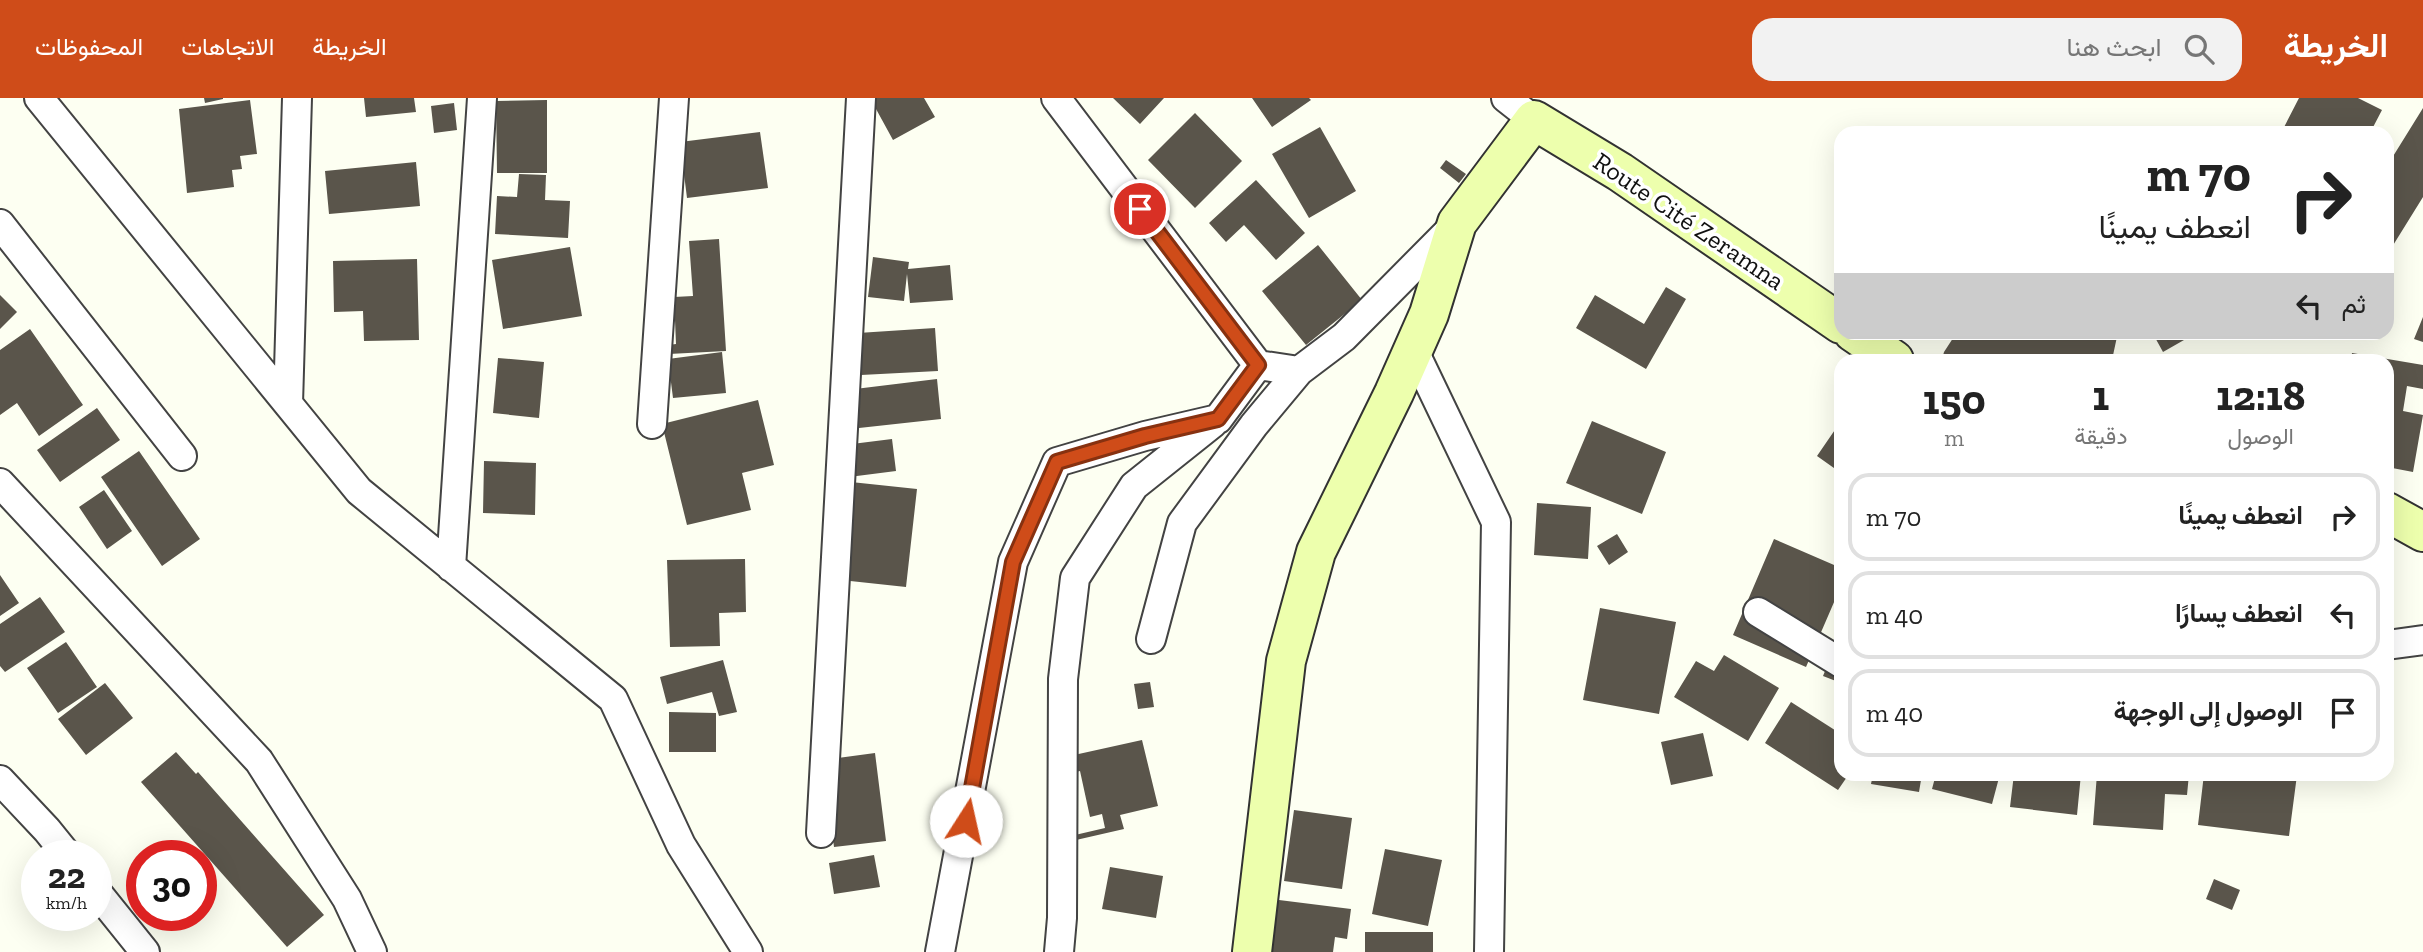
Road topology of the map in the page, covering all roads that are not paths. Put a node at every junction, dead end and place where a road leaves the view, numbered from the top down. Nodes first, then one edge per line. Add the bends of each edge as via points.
1 (38, 98) edge
2 (297, 98) edge
3 (482, 98) edge
4 (674, 98) edge
5 (861, 98) edge
6 (1056, 98) edge
7 (1520, 109) edge
8 (1457, 223) junction
9 (0, 225) edge
10 (1834, 319) edge
11 (1865, 340) edge
12 (1413, 349) junction
13 (1885, 354) edge
14 (1258, 365) junction
15 (1299, 371) junction
16 (288, 404) junction
17 (1218, 419) junction
18 (652, 424) dead end
19 (182, 456) dead end
20 (0, 484) edge
21 (2394, 516) edge
22 (2423, 532) edge
23 (452, 567) junction
24 (1758, 612) dead end
25 (1151, 639) dead end
26 (2423, 639) edge
27 (2394, 644) edge
28 (1834, 659) edge
29 (0, 780) edge
30 (821, 833) dead end
31 (55, 840) edge
32 (112, 911) edge
33 (145, 952) edge
34 (372, 952) edge
35 (748, 952) edge
36 (940, 952) edge
37 (1059, 952) edge
38 (1252, 952) edge
39 (1489, 952) edge

1 - 16 street
2 - 16 street
3 - 23 street
4 - 18 street
5 - 30 street
6 - 14 street
7 - 8 street
7 - 10 street, Route Cité Zeramna
8 - 12 street via 1429,314
8 - 15 street via 1344,337
9 - 19 street
11 - 13 street
12 - 38 street via 1315,552 1292,637
12 - 39 street via 1496,522
14 - 15 street
14 - 17 street
15 - 25 street via 1182,523
16 - 23 street via 359,491
17 - 36 street via 1057,462 1013,562
17 - 37 street via 1134,486 1075,578 1063,679
20 - 34 street via 259,761 347,899
21 - 22 street
23 - 35 street via 612,699 681,845
24 - 28 street
26 - 27 street
29 - 31 street
32 - 33 street

